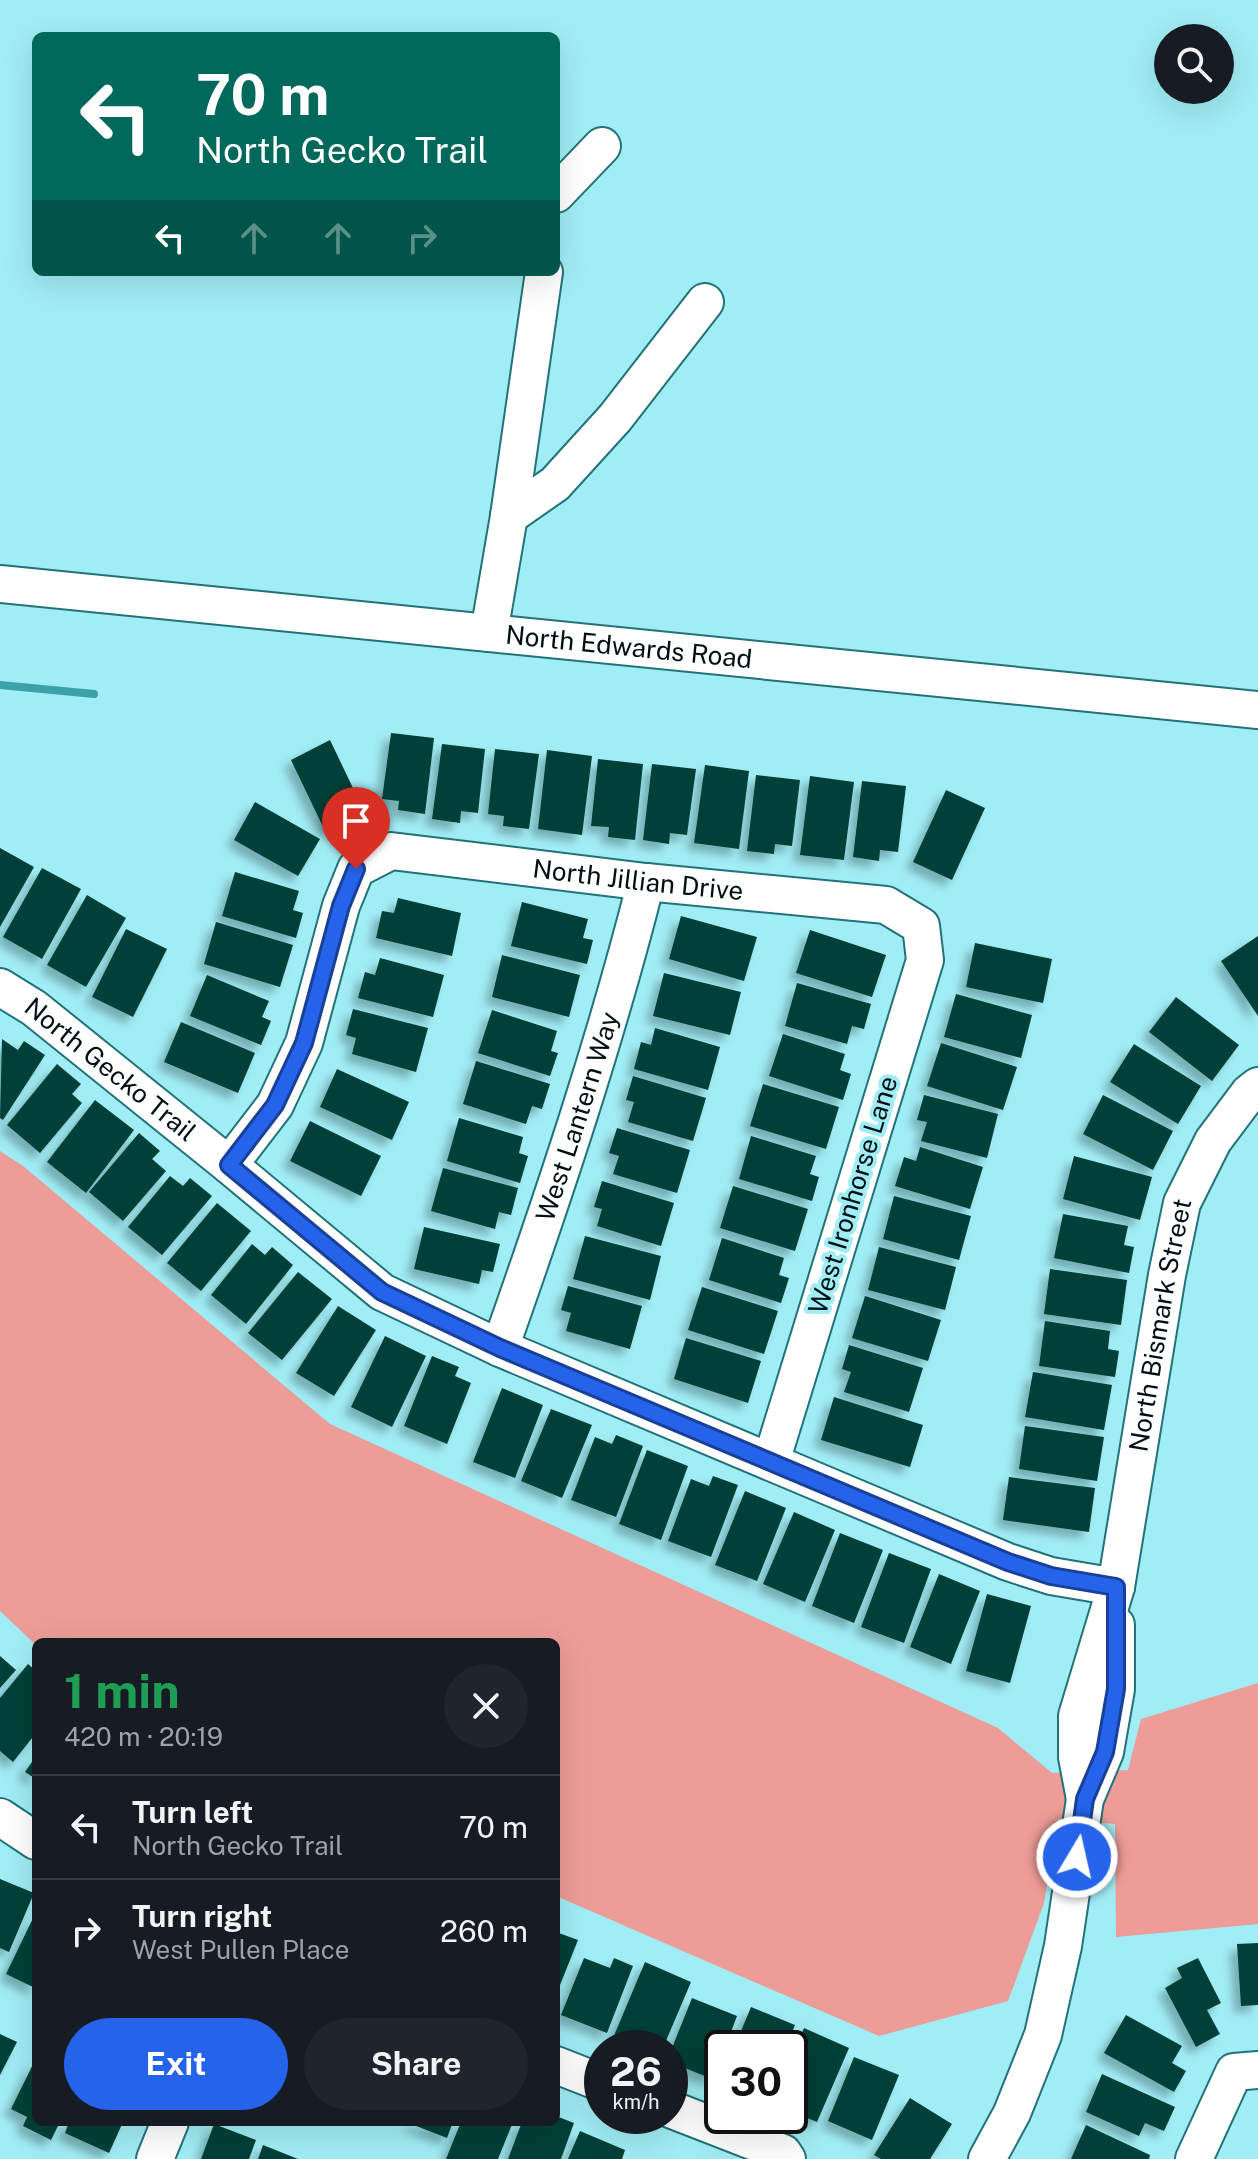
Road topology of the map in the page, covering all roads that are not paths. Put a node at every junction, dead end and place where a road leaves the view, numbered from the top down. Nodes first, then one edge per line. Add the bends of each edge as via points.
1 (602, 146) dead end
2 (560, 190) edge
3 (543, 276) edge
4 (705, 302) dead end
5 (509, 516) junction
6 (0, 584) edge
7 (489, 633) junction
8 (1258, 710) edge
9 (646, 882) junction
10 (921, 926) joint
11 (0, 987) edge
12 (1258, 1086) edge
13 (229, 1165) junction
14 (500, 1348) junction
15 (771, 1462) junction
16 (1116, 1587) junction
17 (0, 1817) edge
18 (32, 1838) edge
19 (560, 2067) edge
20 (1258, 2070) edge
21 (584, 2076) edge
22 (688, 2116) edge
23 (168, 2126) edge
24 (155, 2159) edge
25 (787, 2159) edge
26 (987, 2159) edge
27 (1194, 2159) edge

1 - 2 street
3 - 5 street
4 - 5 street via 615,418 555,484
5 - 7 street
6 - 7 street, North Edwards Road
7 - 8 street, North Edwards Road
9 - 10 street, North Jillian Drive via 886,905
9 - 13 street, North Jillian Drive via 391,851 356,869 304,1043 275,1105
9 - 14 street, West Lantern Way via 554,1195
10 - 15 street, West Ironhorse Lane via 925,960
11 - 13 street, North Gecko Trail via 34,1008
12 - 16 street, North Bismark Street via 1213,1141 1182,1203
13 - 14 street, North Gecko Trail via 382,1292
14 - 15 street, North Gecko Trail
15 - 16 street, North Gecko Trail via 1008,1562
16 - 26 street, North Bismark Street via 1093,1720 1077,1757 1085,1799 1063,1946 1043,2035
17 - 18 street
19 - 21 street
20 - 27 street via 1234,2072
22 - 25 street
23 - 24 street

